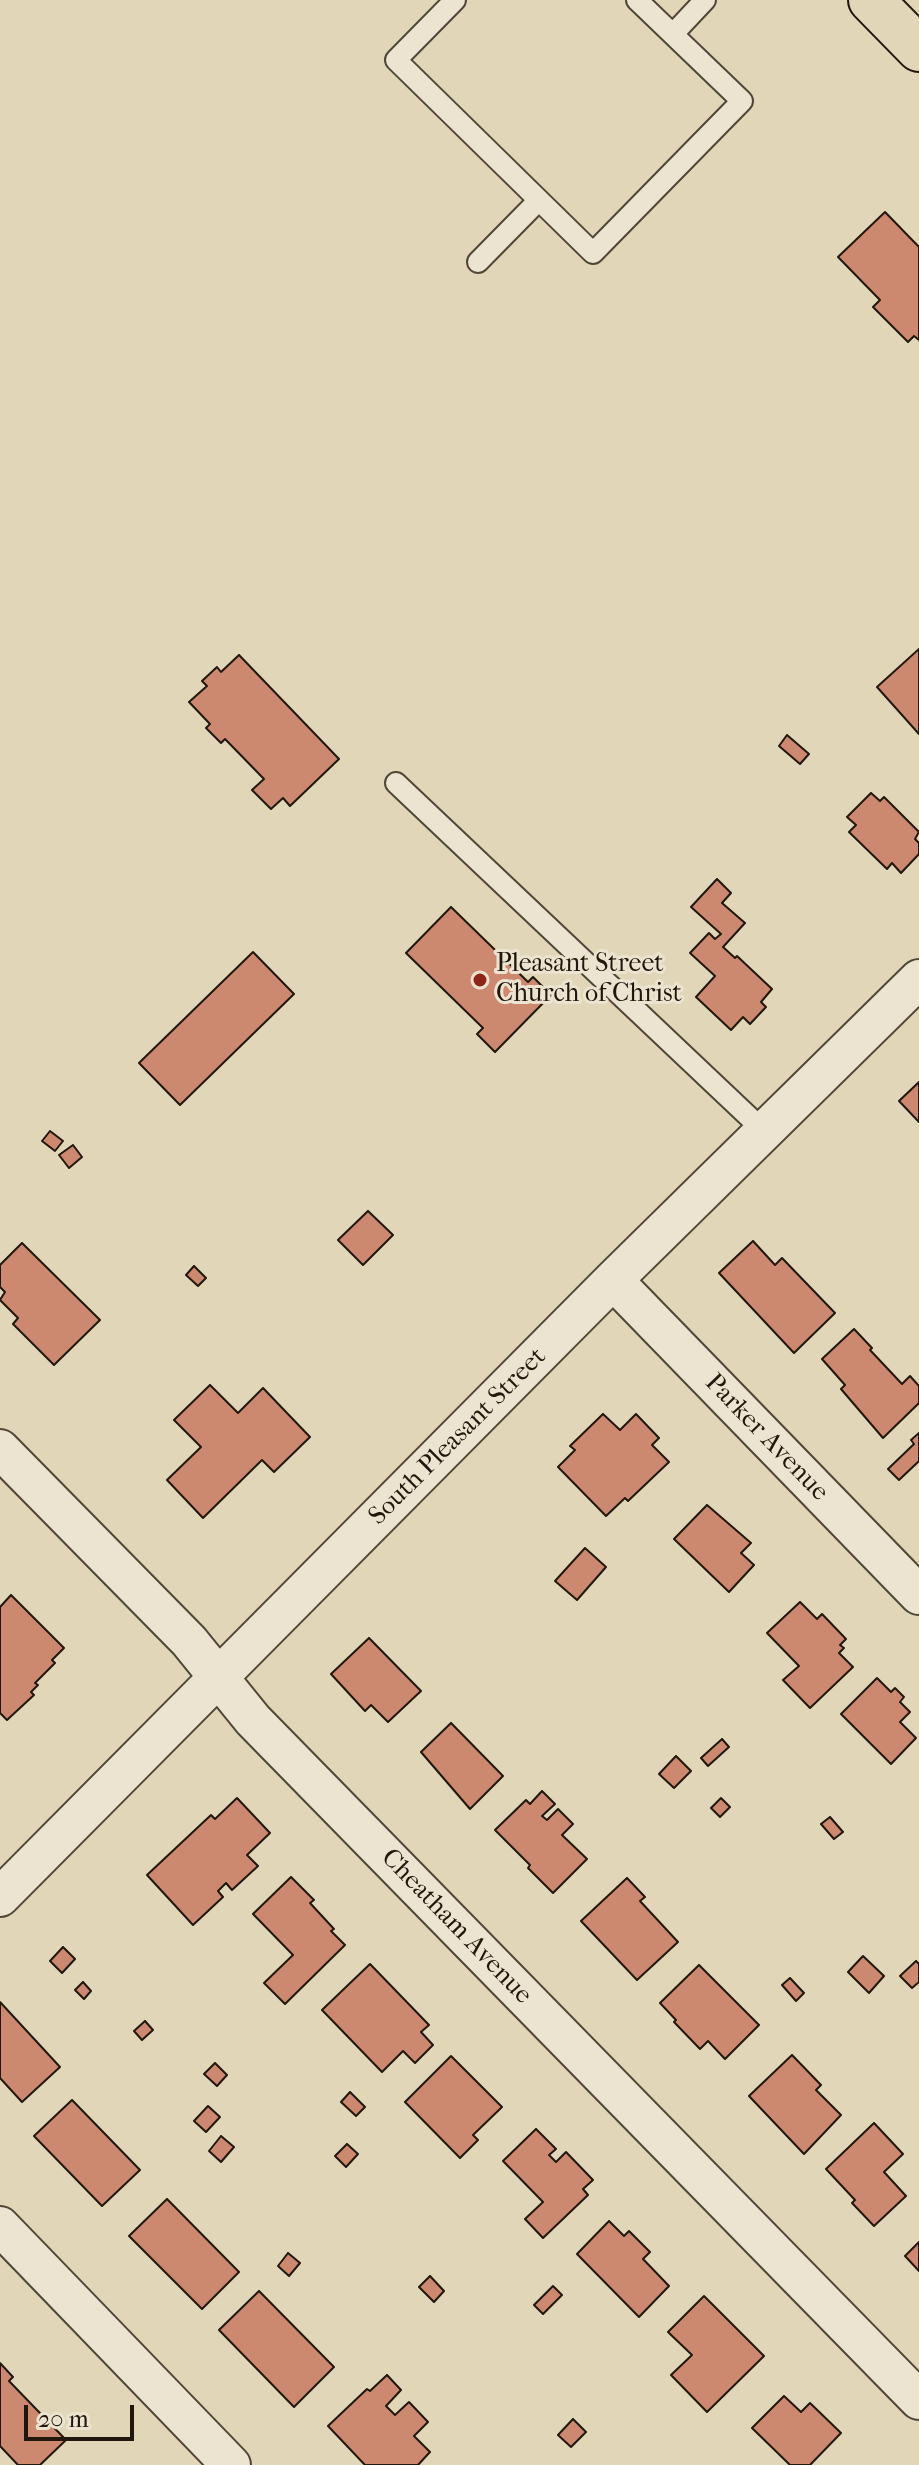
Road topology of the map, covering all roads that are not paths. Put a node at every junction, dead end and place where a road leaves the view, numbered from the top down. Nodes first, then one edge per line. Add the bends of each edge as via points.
1 (455, 0) edge
2 (637, 0) edge
3 (705, 0) edge
4 (871, 0) edge
5 (673, 34) junction
6 (919, 49) edge
7 (538, 201) junction
8 (478, 262) dead end
9 (396, 783) dead end
10 (919, 979) edge
11 (765, 1132) junction
12 (613, 1280) junction
13 (0, 1449) edge
14 (919, 1595) edge
15 (219, 1678) junction
16 (0, 1897) edge
17 (0, 2226) edge
18 (919, 2400) edge
19 (231, 2465) edge

1 - 7 lane via 396,60
2 - 5 lane
3 - 5 lane
4 - 6 highway
5 - 7 lane via 742,101 593,253
7 - 8 lane
9 - 11 lane
10 - 11 street, South Pleasant Street
11 - 12 street, South Pleasant Street
12 - 14 street, Parker Avenue
12 - 15 street, South Pleasant Street
13 - 15 street, Cheatham Avenue
15 - 16 street, South Pleasant Street
15 - 18 street, Cheatham Avenue via 264,1732
17 - 19 street

